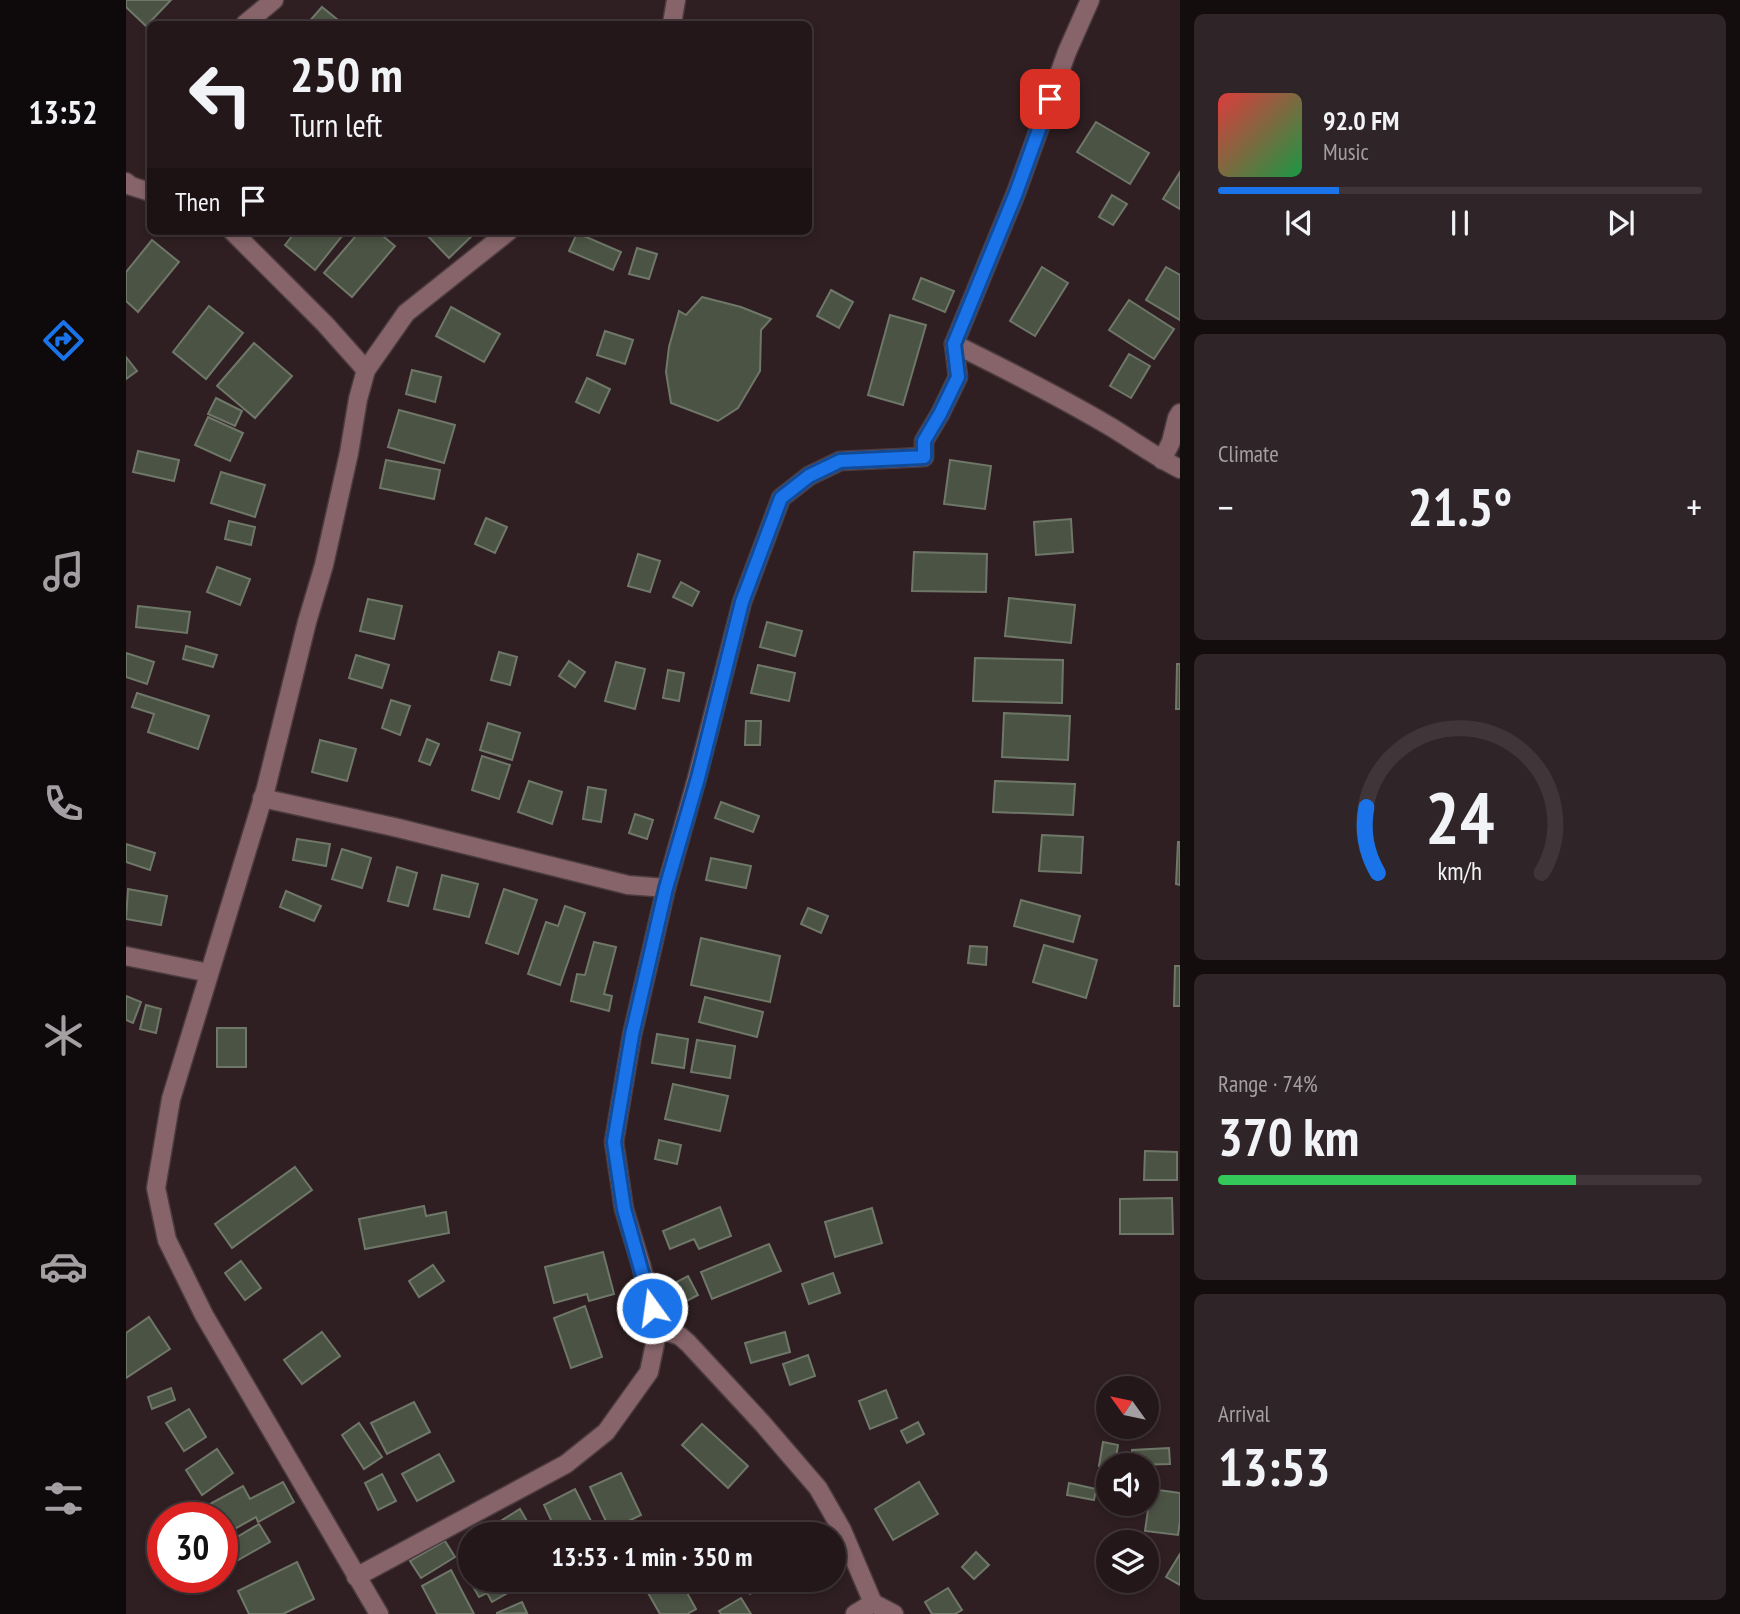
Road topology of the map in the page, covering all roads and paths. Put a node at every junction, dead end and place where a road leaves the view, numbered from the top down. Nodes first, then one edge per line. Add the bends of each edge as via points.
1 (274, 0) edge
2 (676, 0) edge
3 (1090, 0) edge
4 (249, 21) edge
5 (672, 21) edge
6 (126, 182) edge
7 (147, 191) edge
8 (236, 235) edge
9 (504, 235) edge
10 (954, 344) junction
11 (366, 370) junction
12 (1180, 413) edge
13 (1162, 460) junction
14 (1180, 469) edge
15 (262, 798) junction
16 (666, 888) junction
17 (126, 956) edge
18 (209, 973) junction
19 (658, 1329) junction
20 (356, 1577) junction
21 (873, 1603) junction
22 (379, 1614) edge
23 (855, 1614) edge
24 (894, 1614) edge

1 - 4 street
2 - 5 street
3 - 10 street
6 - 7 street
8 - 11 street
9 - 11 street via 406,313
10 - 13 street via 1110,426
10 - 16 street via 958,377 924,441 924,457 840,461 809,476 781,498 742,602
11 - 15 street via 324,565
12 - 13 street
13 - 14 street
15 - 16 street via 628,885
15 - 18 street
16 - 19 street via 632,1035 614,1142 624,1209
17 - 18 street
18 - 20 street via 171,1099 156,1188 167,1240 204,1315
19 - 20 street via 649,1371 606,1432 566,1464
19 - 21 street via 688,1343 818,1488 842,1530
20 - 22 street
21 - 23 street
21 - 24 street

